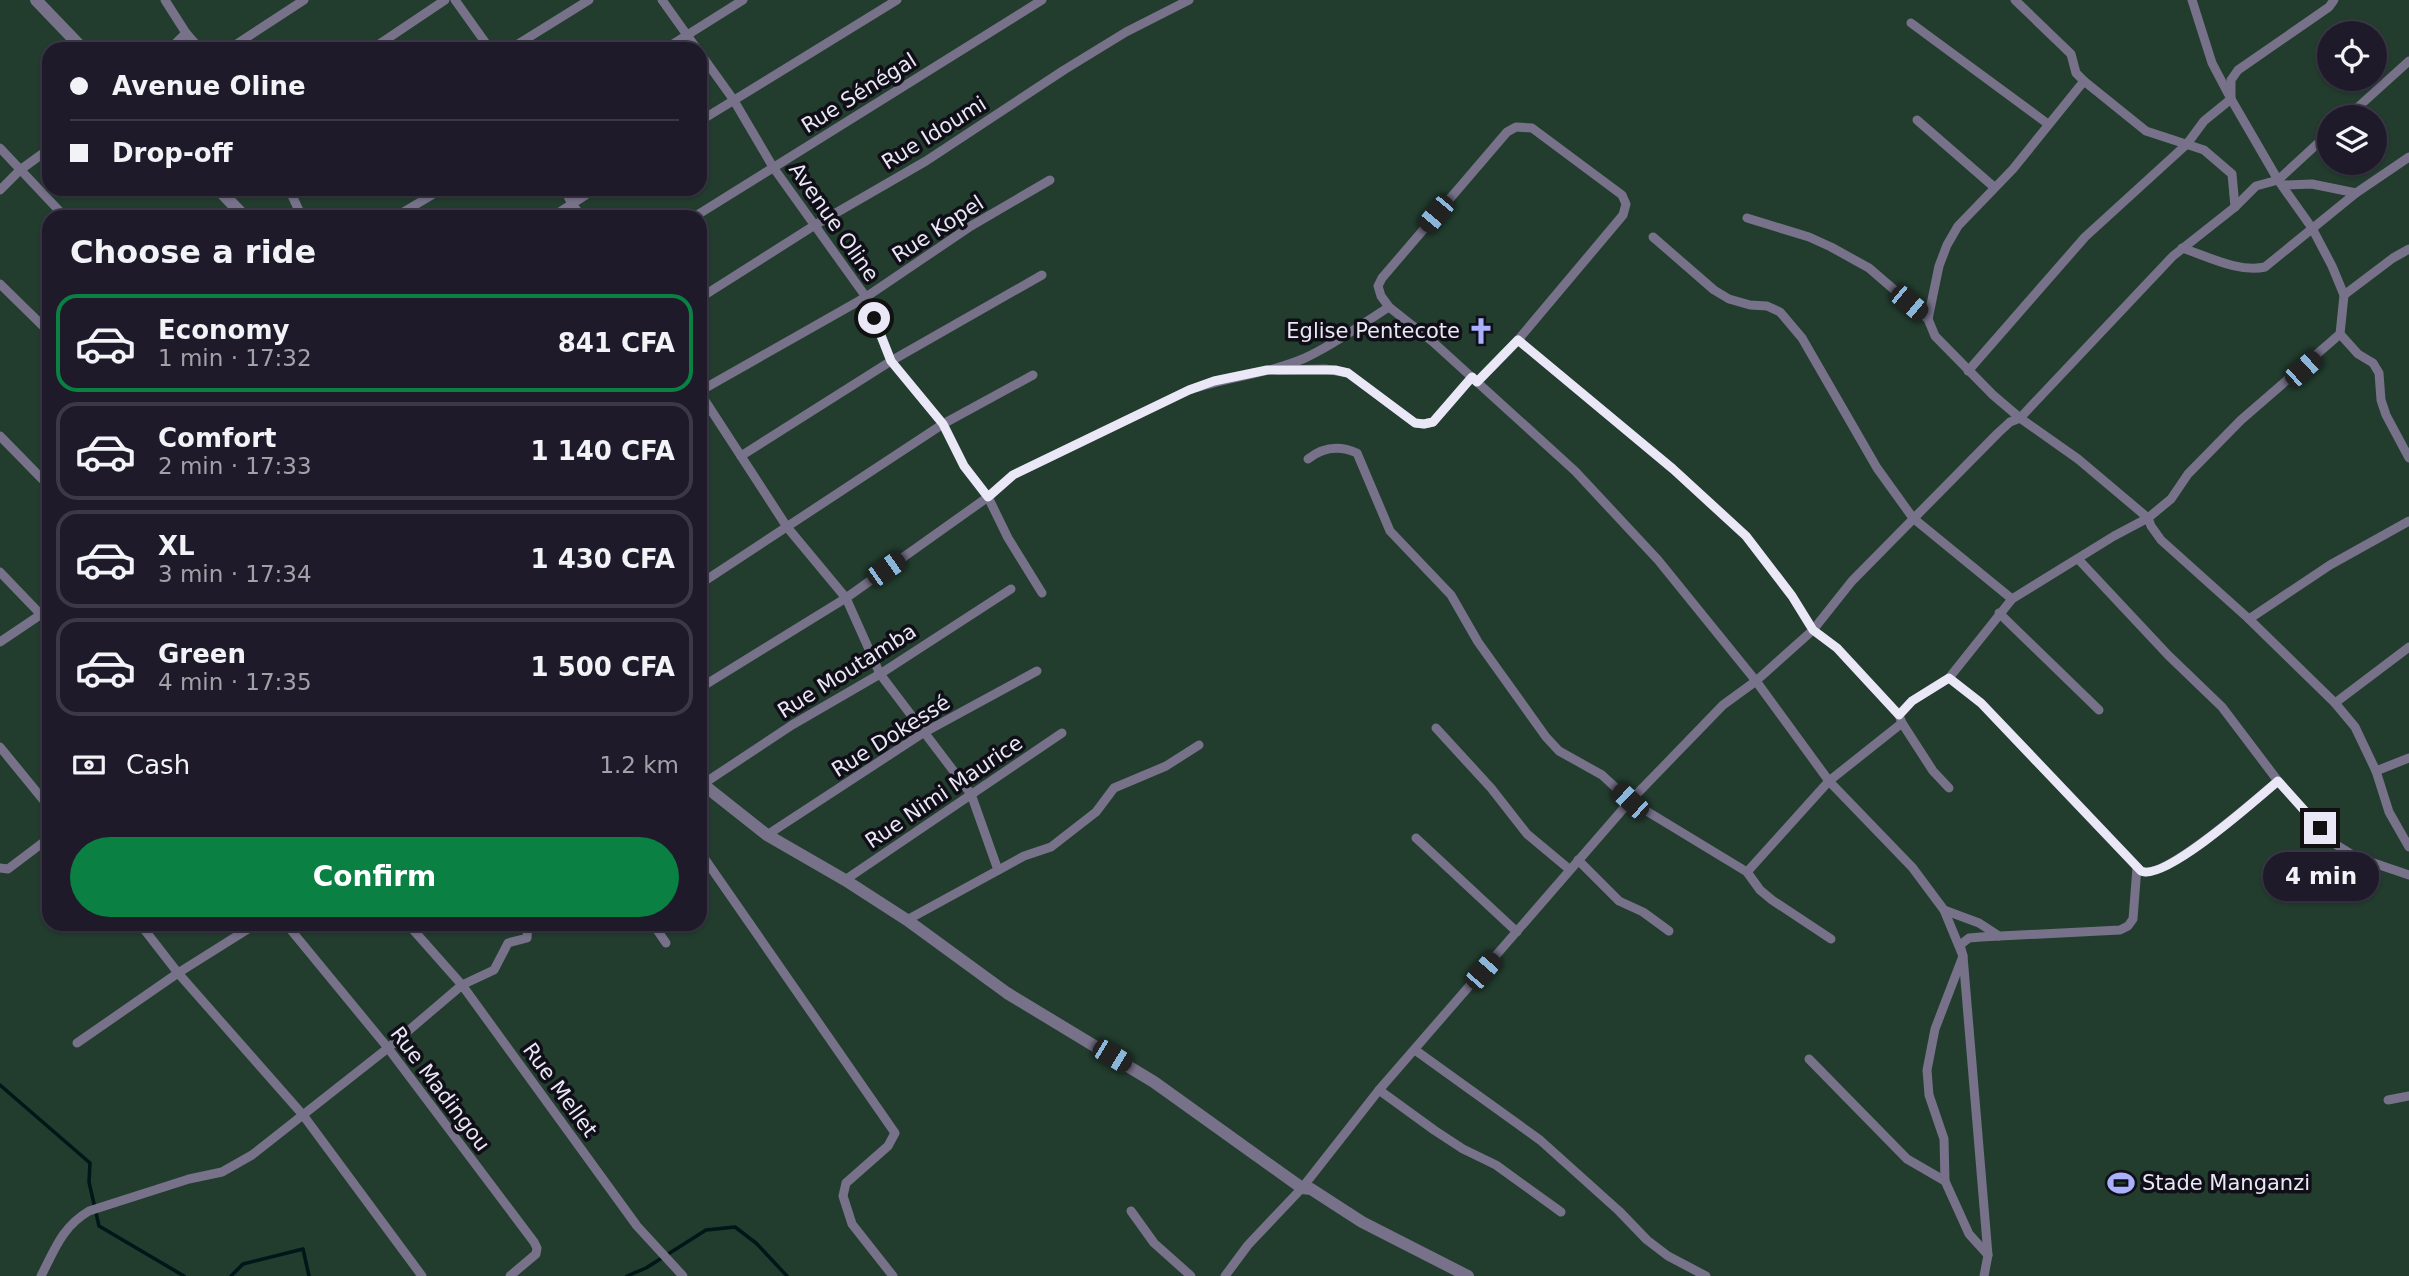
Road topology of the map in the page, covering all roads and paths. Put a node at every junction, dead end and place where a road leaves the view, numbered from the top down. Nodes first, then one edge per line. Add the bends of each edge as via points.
1 (36, 0) edge
2 (166, 0) edge
3 (304, 0) edge
4 (445, 0) edge
5 (455, 0) edge
6 (589, 0) edge
7 (662, 0) edge
8 (743, 0) edge
9 (897, 0) edge
10 (1042, 0) edge
11 (1189, 0) edge
12 (2015, 0) edge
13 (2192, 0) edge
14 (2334, 0) edge
15 (1911, 23) dead end
16 (186, 33) junction
17 (687, 34) junction
18 (76, 42) edge
19 (177, 42) edge
20 (194, 42) edge
21 (240, 42) edge
22 (382, 42) edge
23 (485, 42) edge
24 (521, 42) edge
25 (675, 42) edge
26 (693, 42) edge
27 (2409, 61) edge
28 (707, 62) edge
29 (2084, 81) junction
30 (733, 99) junction
31 (2231, 99) junction
32 (2360, 105) edge
33 (707, 116) edge
34 (1917, 120) dead end
35 (2048, 124) junction
36 (2187, 144) junction
37 (2317, 145) edge
38 (0, 148) edge
39 (42, 154) edge
40 (2409, 157) edge
41 (773, 167) junction
42 (20, 170) junction
43 (1050, 180) dead end
44 (2280, 182) junction
45 (1994, 187) junction
46 (0, 190) edge
47 (42, 193) edge
48 (2356, 193) junction
49 (45, 196) edge
50 (225, 196) edge
51 (430, 196) edge
52 (568, 196) edge
53 (584, 196) edge
54 (572, 204) junction
55 (2235, 207) junction
56 (58, 210) edge
57 (238, 210) edge
58 (407, 210) edge
59 (563, 210) edge
60 (577, 210) edge
61 (705, 210) edge
62 (1747, 218) dead end
63 (815, 225) junction
64 (2312, 228) junction
65 (1653, 237) dead end
66 (2182, 248) junction
67 (2409, 249) edge
68 (1042, 275) dead end
69 (0, 284) edge
70 (707, 294) edge
71 (2344, 295) junction
72 (866, 297) junction
73 (1390, 307) junction
74 (1928, 319) junction
75 (42, 325) edge
76 (2340, 334) junction
77 (1518, 340) junction
78 (891, 361) junction
79 (1267, 370) junction
80 (1968, 371) junction
81 (1033, 375) dead end
82 (1474, 380) junction
83 (707, 388) edge
84 (707, 403) edge
85 (2020, 418) junction
86 (943, 424) junction
87 (0, 436) edge
88 (2408, 453) edge
89 (741, 456) junction
90 (1308, 459) dead end
91 (42, 479) edge
92 (988, 497) junction
93 (1913, 517) junction
94 (2148, 518) junction
95 (2409, 521) edge
96 (788, 527) junction
97 (2079, 560) junction
98 (0, 572) edge
99 (707, 579) edge
100 (1010, 589) dead end
101 (1042, 593) dead end
102 (846, 598) junction
103 (2012, 599) junction
104 (42, 609) edge
105 (1999, 613) junction
106 (42, 615) edge
107 (2249, 619) junction
108 (1813, 630) junction
109 (0, 642) edge
110 (2409, 647) edge
111 (1037, 671) dead end
112 (880, 674) junction
113 (1949, 678) junction
114 (1756, 681) junction
115 (707, 684) edge
116 (2335, 703) junction
117 (2099, 710) dead end
118 (1900, 719) junction
119 (1436, 728) dead end
120 (923, 733) junction
121 (1062, 733) dead end
122 (1199, 745) dead end
123 (0, 747) edge
124 (2409, 758) edge
125 (2376, 771) junction
126 (707, 780) edge
127 (1829, 781) junction
128 (2278, 781) junction
129 (1950, 788) dead end
130 (707, 789) edge
131 (971, 794) junction
132 (42, 798) edge
133 (1630, 801) junction
134 (767, 835) junction
135 (1416, 838) dead end
136 (42, 843) edge
137 (2409, 845) edge
138 (1578, 860) junction
139 (707, 862) edge
140 (2137, 867) junction
141 (0, 868) edge
142 (1569, 869) junction
143 (998, 870) junction
144 (1747, 872) junction
145 (2409, 875) edge
146 (845, 880) junction
147 (1944, 910) junction
148 (907, 920) junction
149 (145, 931) edge
150 (245, 931) edge
151 (292, 931) edge
152 (414, 931) edge
153 (528, 931) edge
154 (658, 931) edge
155 (1670, 931) dead end
156 (1517, 932) junction
157 (2000, 936) junction
158 (1831, 939) dead end
159 (666, 943) dead end
160 (1963, 956) junction
161 (178, 973) junction
162 (462, 985) junction
163 (77, 1043) dead end
164 (388, 1048) junction
165 (1415, 1050) junction
166 (1810, 1059) dead end
167 (1379, 1090) junction
168 (2409, 1096) edge
169 (2388, 1100) dead end
170 (303, 1115) junction
171 (1945, 1181) junction
172 (1302, 1188) junction
173 (1131, 1210) dead end
174 (1561, 1212) dead end
175 (1988, 1255) junction
176 (41, 1276) edge
177 (422, 1276) edge
178 (510, 1276) edge
179 (683, 1276) edge
180 (894, 1276) edge
181 (1191, 1276) edge
182 (1225, 1276) edge
183 (1468, 1276) edge
184 (1706, 1276) edge
185 (1984, 1276) edge

1 - 18 main road
2 - 16 street
3 - 21 street
4 - 22 street
5 - 23 street
6 - 24 street
7 - 17 street, Avenue Oline
8 - 17 street
9 - 30 street
10 - 41 street, Rue Sénégal
11 - 63 street, Rue Idoumi via 1126,32 926,161
12 - 29 street via 2071,54 2076,73
13 - 31 street via 2212,63
14 - 31 street via 2238,71 2231,79
15 - 35 street
16 - 19 street
16 - 20 street
17 - 25 street
17 - 26 street, Avenue Oline
27 - 32 street
28 - 30 street, Avenue Oline
29 - 35 street
29 - 36 street via 2146,131
30 - 33 street
30 - 41 street, Avenue Oline
31 - 36 street via 2204,121
31 - 44 street
34 - 45 street
35 - 45 street
36 - 55 street via 2204,150 2232,174
36 - 80 street via 2085,237
37 - 44 street
38 - 42 street
39 - 42 street
40 - 48 street
41 - 61 street, Rue Sénégal
41 - 63 street, Avenue Oline
42 - 46 street
42 - 47 street
43 - 72 street, Rue Kopel via 971,226
44 - 48 street
44 - 55 street via 2256,186
44 - 64 street
45 - 74 street via 1947,245
48 - 64 street
49 - 56 street
50 - 57 main road
51 - 58 street
52 - 54 street
53 - 54 street
54 - 59 street
54 - 60 street
55 - 66 street
62 - 74 street via 1843,253 1869,268
63 - 70 street, Rue Idoumi
63 - 72 street, Avenue Oline
64 - 66 street via 2265,267 2255,269
64 - 71 street
65 - 93 street via 1729,299 1780,312 1802,338 1877,468
66 - 85 street
67 - 71 street
68 - 78 street
69 - 75 street
71 - 76 street
72 - 78 street, Avenue Oline
72 - 83 street, Rue Kopel
73 - 77 street via 1378,286 1382,278 1507,132 1516,127 1532,128 1622,195 1626,204 1623,215
73 - 79 street via 1305,357
73 - 82 street
74 - 80 street via 1935,336
76 - 88 street via 2379,373 2386,415
76 - 94 street via 2226,435 2171,499
77 - 82 street
77 - 108 street via 1746,536
78 - 86 street, Avenue Oline
78 - 89 street
79 - 82 street via 1348,373 1415,423 1424,424 1433,422
79 - 92 street via 1189,390 1013,475
80 - 85 street
81 - 86 street
82 - 114 street via 1595,492
84 - 89 street
85 - 93 street via 1998,433
85 - 94 street
86 - 92 street, Avenue Oline via 964,466
86 - 96 street
87 - 91 street
89 - 96 street
90 - 133 street via 1331,448 1357,453 1390,531 1451,595 1478,642 1546,737 1559,751 1602,775
92 - 101 street, Avenue Oline via 1007,538
92 - 102 street
93 - 103 street
93 - 108 street
94 - 97 street
94 - 107 street via 2161,540
95 - 107 street via 2330,565
96 - 99 street
96 - 102 street
97 - 103 street
97 - 128 street via 2222,707
98 - 104 street
100 - 112 street, Rue Moutamba
102 - 112 street
102 - 115 street
103 - 105 street
105 - 113 street
105 - 117 street
106 - 109 street
107 - 116 street
108 - 114 street
108 - 118 street via 1837,648
110 - 116 street
111 - 120 street, Rue Dokessé
112 - 120 street
112 - 126 street, Rue Moutamba
113 - 118 street via 1912,701
113 - 140 street via 1981,703
114 - 127 street
114 - 133 street via 1723,705
116 - 125 street via 2355,727
118 - 127 street
118 - 129 street via 1933,771
119 - 142 street via 1527,834
120 - 131 street
120 - 134 street, Rue Dokessé
121 - 131 street, Rue Nimi Maurice
122 - 143 street via 1166,766 1114,788 1096,812 1051,847
123 - 132 street
124 - 125 street
125 - 137 street via 2389,812
127 - 144 street
127 - 147 street via 1912,867
128 - 140 street via 2186,855 2147,874
128 - 145 street via 2335,844 2356,857
130 - 134 main road
131 - 143 street
131 - 146 street, Rue Nimi Maurice
133 - 138 street
133 - 144 street
134 - 146 main road
135 - 156 street
136 - 141 street via 8,869
138 - 142 street
138 - 155 street via 1619,901
139 - 180 street via 895,1133 888,1146 846,1184 843,1196 852,1224
140 - 157 street via 2133,919 2128,926
142 - 156 street
143 - 148 street
144 - 158 street via 1772,900
146 - 148 main road
147 - 157 street
147 - 160 street
148 - 172 main road via 1007,993 1154,1082
149 - 161 street
150 - 161 street
151 - 164 street, Rue Madingou
152 - 162 street, Rue Mellet
153 - 162 street via 527,938 508,943 494,970
154 - 159 street
156 - 165 street
157 - 160 street via 1969,939 1960,945
160 - 171 street via 1935,1029 1927,1070 1944,1139
160 - 175 street
161 - 163 street
161 - 170 street
162 - 164 street
162 - 179 street, Rue Mellet via 637,1226
164 - 170 street
164 - 178 street, Rue Madingou via 534,1242 536,1254
165 - 167 street
165 - 184 street via 1540,1140 1647,1240
166 - 171 street via 1907,1159
167 - 172 street
167 - 174 street
168 - 169 street
170 - 176 street via 222,1172 89,1210 64,1231
170 - 177 street
171 - 175 street via 1969,1234
172 - 182 street
172 - 183 main road
173 - 181 street via 1154,1243
175 - 185 street

